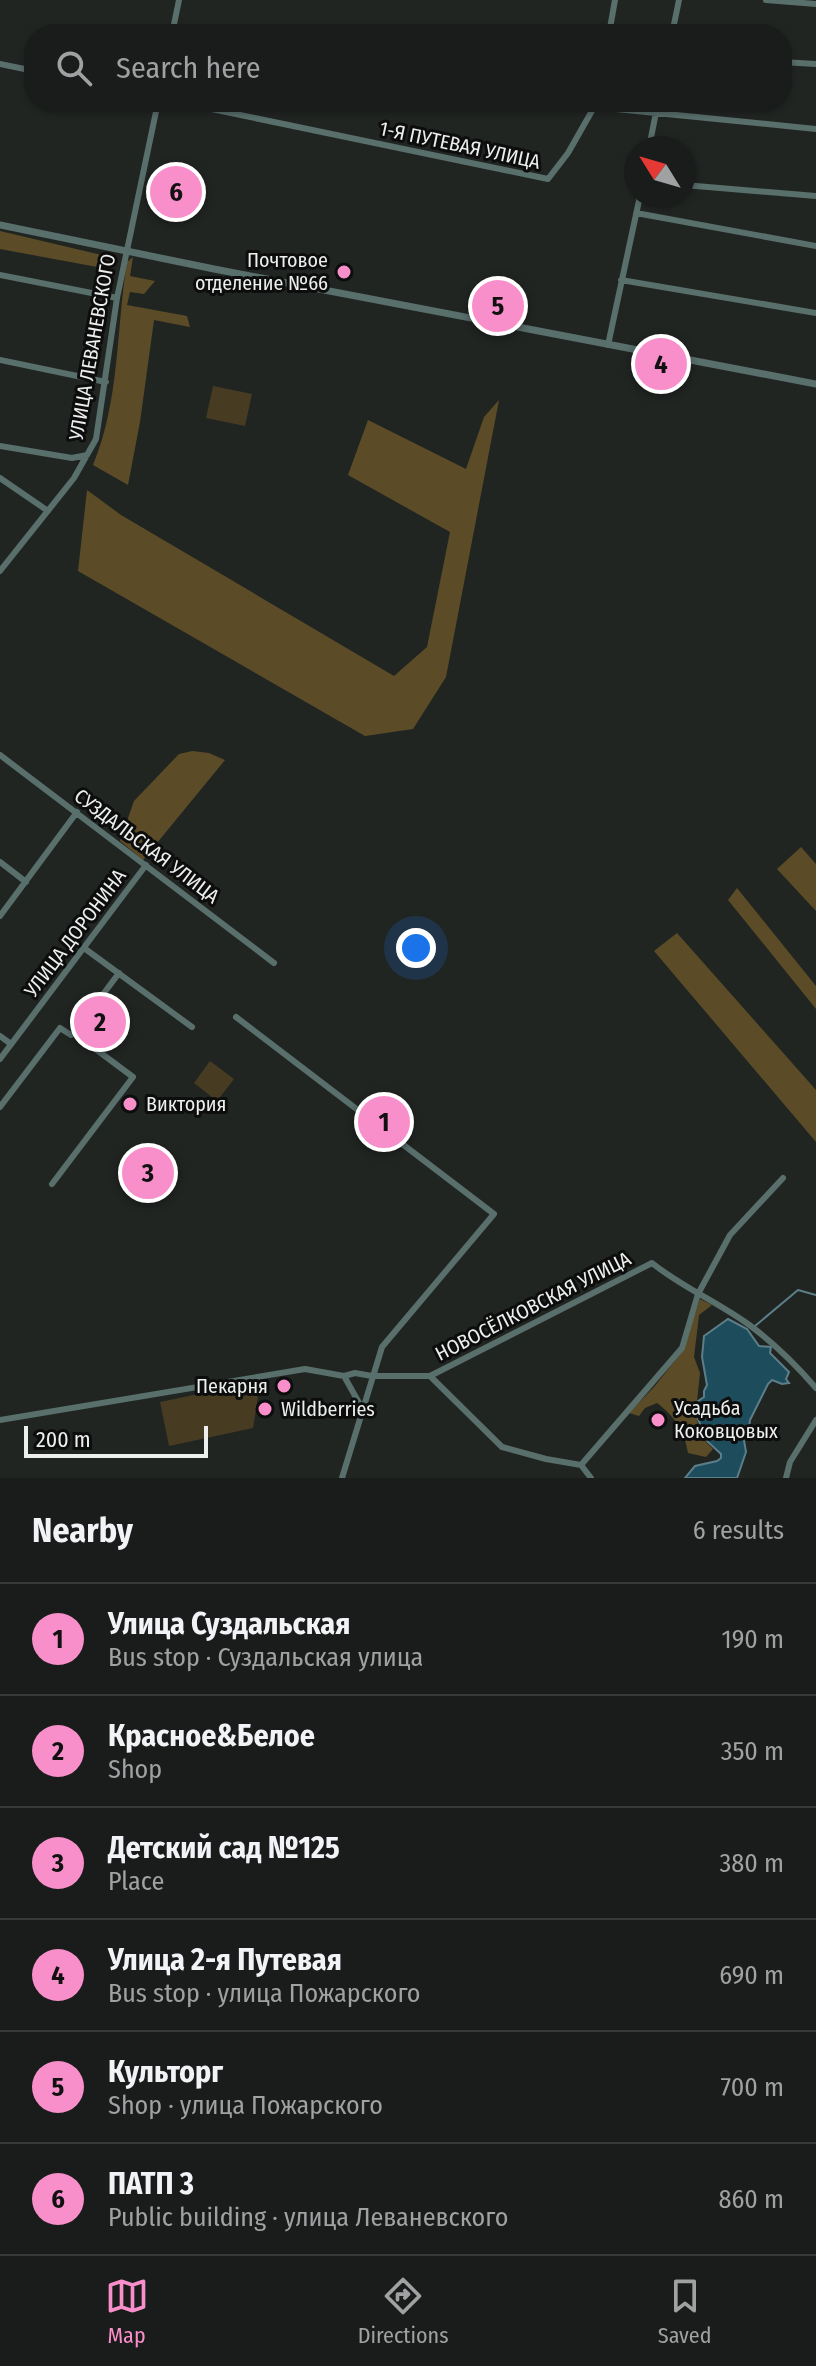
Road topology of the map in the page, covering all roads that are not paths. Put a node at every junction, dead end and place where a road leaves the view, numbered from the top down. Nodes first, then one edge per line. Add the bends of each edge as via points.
1 (179, 0) edge
2 (615, 0) edge
3 (679, 0) edge
4 (766, 0) edge
5 (816, 4) edge
6 (174, 24) edge
7 (611, 24) edge
8 (674, 24) edge
9 (792, 63) edge
10 (0, 64) edge
11 (816, 64) edge
12 (24, 69) edge
13 (156, 112) edge
14 (226, 112) edge
15 (591, 112) edge
16 (637, 112) edge
17 (656, 112) edge
18 (655, 115) junction
19 (816, 129) edge
20 (651, 136) edge
21 (696, 186) edge
22 (816, 196) edge
23 (637, 208) edge
24 (636, 213) junction
25 (0, 225) edge
26 (816, 246) edge
27 (126, 250) junction
28 (0, 275) edge
29 (621, 280) junction
30 (117, 298) junction
31 (816, 313) edge
32 (608, 345) junction
33 (0, 360) edge
34 (106, 382) junction
35 (816, 384) edge
36 (0, 446) edge
37 (88, 455) junction
38 (0, 478) edge
39 (48, 511) junction
40 (0, 571) edge
41 (0, 755) edge
42 (77, 812) junction
43 (0, 862) edge
44 (146, 865) junction
45 (26, 882) junction
46 (0, 916) edge
47 (84, 948) junction
48 (274, 963) dead end
49 (119, 973) junction
50 (236, 1017) dead end
51 (192, 1027) dead end
52 (74, 1033) junction
53 (0, 1036) edge
54 (11, 1044) junction
55 (0, 1059) edge
56 (0, 1107) edge
57 (783, 1178) dead end
58 (52, 1184) dead end
59 (698, 1294) junction
60 (344, 1376) junction
61 (372, 1376) junction
62 (430, 1376) junction
63 (816, 1388) edge
64 (363, 1410) junction
65 (0, 1420) edge
66 (816, 1420) edge
67 (581, 1465) junction
68 (342, 1478) edge
69 (591, 1478) edge
70 (786, 1478) edge

1 - 6 street
2 - 7 street
3 - 8 street
4 - 5 street
9 - 11 street
10 - 12 street
13 - 27 street, УЛИЦА ЛЕВАНЕВСКОГО
14 - 15 street, 1-Я ПУТЕВАЯ УЛИЦА via 548,179
16 - 18 street
17 - 18 street
18 - 19 street
18 - 20 street
21 - 22 street
23 - 24 street
24 - 26 street
24 - 29 street
25 - 27 street
27 - 30 street, УЛИЦА ЛЕВАНЕВСКОГО
27 - 32 street
28 - 30 street
29 - 31 street
29 - 32 street
30 - 34 street, УЛИЦА ЛЕВАНЕВСКОГО
32 - 35 street
33 - 34 street
34 - 37 street, УЛИЦА ЛЕВАНЕВСКОГО
36 - 37 street via 72,458
37 - 39 street, УЛИЦА ЛЕВАНЕВСКОГО
38 - 39 street
39 - 40 street, УЛИЦА ЛЕВАНЕВСКОГО
41 - 42 street, СУЗДАЛЬСКАЯ УЛИЦА
42 - 44 street, СУЗДАЛЬСКАЯ УЛИЦА
42 - 45 street
43 - 45 street
44 - 47 street, УЛИЦА ДОРОНИНА
44 - 48 street, СУЗДАЛЬСКАЯ УЛИЦА
45 - 46 street
47 - 49 street
47 - 54 street, УЛИЦА ДОРОНИНА
49 - 51 street
49 - 52 street
50 - 61 street via 494,1214 382,1347
52 - 56 street via 60,1028
52 - 58 street via 133,1077
53 - 54 street
54 - 55 street, УЛИЦА ДОРОНИНА
57 - 59 street via 730,1235
59 - 62 street, НОВОСЁЛКОВСКАЯ УЛИЦА via 652,1263
59 - 63 street via 754,1328
59 - 67 street via 682,1348
60 - 61 street, НОВОСЁЛКОВСКАЯ УЛИЦА
60 - 64 street
60 - 65 street, НОВОСЁЛКОВСКАЯ УЛИЦА via 305,1369
61 - 62 street, НОВОСЁЛКОВСКАЯ УЛИЦА
61 - 64 street
62 - 67 street via 502,1447
64 - 68 street
66 - 70 street
67 - 69 street

